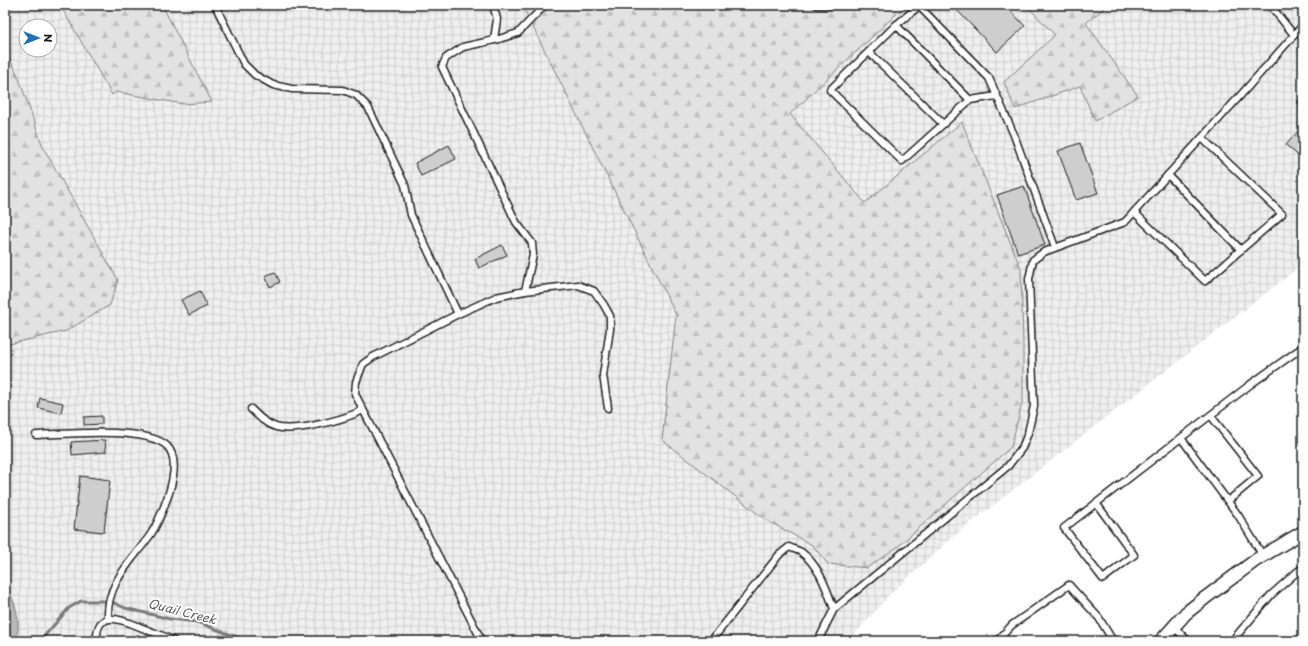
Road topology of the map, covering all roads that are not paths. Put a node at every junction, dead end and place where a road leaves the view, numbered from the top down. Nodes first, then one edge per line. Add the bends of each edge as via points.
1 (215, 5) edge
2 (494, 5) edge
3 (545, 5) edge
4 (818, 5) edge
5 (857, 5) edge
6 (915, 5) edge
7 (1270, 5) edge
8 (919, 6) edge
9 (896, 24) junction
10 (1303, 25) edge
11 (1294, 35) junction
12 (494, 40) junction
13 (869, 52) junction
14 (997, 96) junction
15 (970, 100) junction
16 (943, 124) junction
17 (1202, 138) junction
18 (1168, 175) junction
19 (1134, 212) junction
20 (1055, 247) junction
21 (1241, 250) junction
22 (525, 291) junction
23 (458, 314) junction
24 (1303, 347) edge
25 (608, 408) dead end
26 (252, 409) dead end
27 (363, 410) junction
28 (1211, 416) junction
29 (36, 435) dead end
30 (1181, 438) junction
31 (1228, 501) junction
32 (1096, 503) junction
33 (1303, 532) edge
34 (1263, 556) junction
35 (1303, 568) edge
36 (834, 609) junction
37 (108, 618) junction
38 (1174, 627) junction
39 (1163, 640) edge
40 (97, 641) edge
41 (174, 641) edge
42 (482, 641) edge
43 (711, 641) edge
44 (818, 641) edge
45 (997, 641) edge
46 (1113, 641) edge
47 (1188, 641) edge
48 (1232, 641) edge

1 - 23 lane via 244,64 255,76 273,85 292,89 343,90 356,95 368,107 405,185 411,215
2 - 12 lane via 497,19
3 - 12 lane via 518,33
4 - 5 lane
6 - 8 lane
7 - 11 lane
8 - 9 lane
8 - 14 lane via 989,78
9 - 13 lane
9 - 15 lane
10 - 11 lane
11 - 17 lane
12 - 22 lane via 463,47 446,58 442,67 516,222 532,243 533,255
13 - 16 lane
13 - 16 lane via 830,90 892,152 902,161
14 - 15 lane
14 - 20 lane
15 - 16 lane
17 - 18 lane
17 - 21 lane via 1282,214
18 - 19 lane
18 - 21 lane
19 - 20 lane via 1125,222
19 - 21 lane via 1205,281
20 - 36 lane via 1033,260 1029,279 1034,406 1022,448 1008,466
22 - 23 lane via 496,297
22 - 25 lane via 578,285 594,291 604,305 610,316 603,375
23 - 27 lane via 363,364 356,382 355,394
24 - 28 lane
26 - 27 lane via 262,420 276,427 289,429 354,415
27 - 42 lane
28 - 30 lane
28 - 31 lane via 1258,476
29 - 37 lane via 120,433 152,438 167,446 172,456 172,485 160,519 117,580 111,592 107,609
30 - 31 lane
30 - 32 lane
31 - 34 lane
32 - 32 lane via 1064,528 1103,579 1134,555
33 - 34 street
34 - 38 street via 1186,613
35 - 48 lane via 1271,595
36 - 43 lane via 813,564 800,551 789,547 779,555
36 - 44 lane
37 - 40 lane via 100,623 96,633
37 - 41 lane via 125,621
38 - 39 street
38 - 47 lane
45 - 46 lane via 1012,625 1069,585 1098,618

